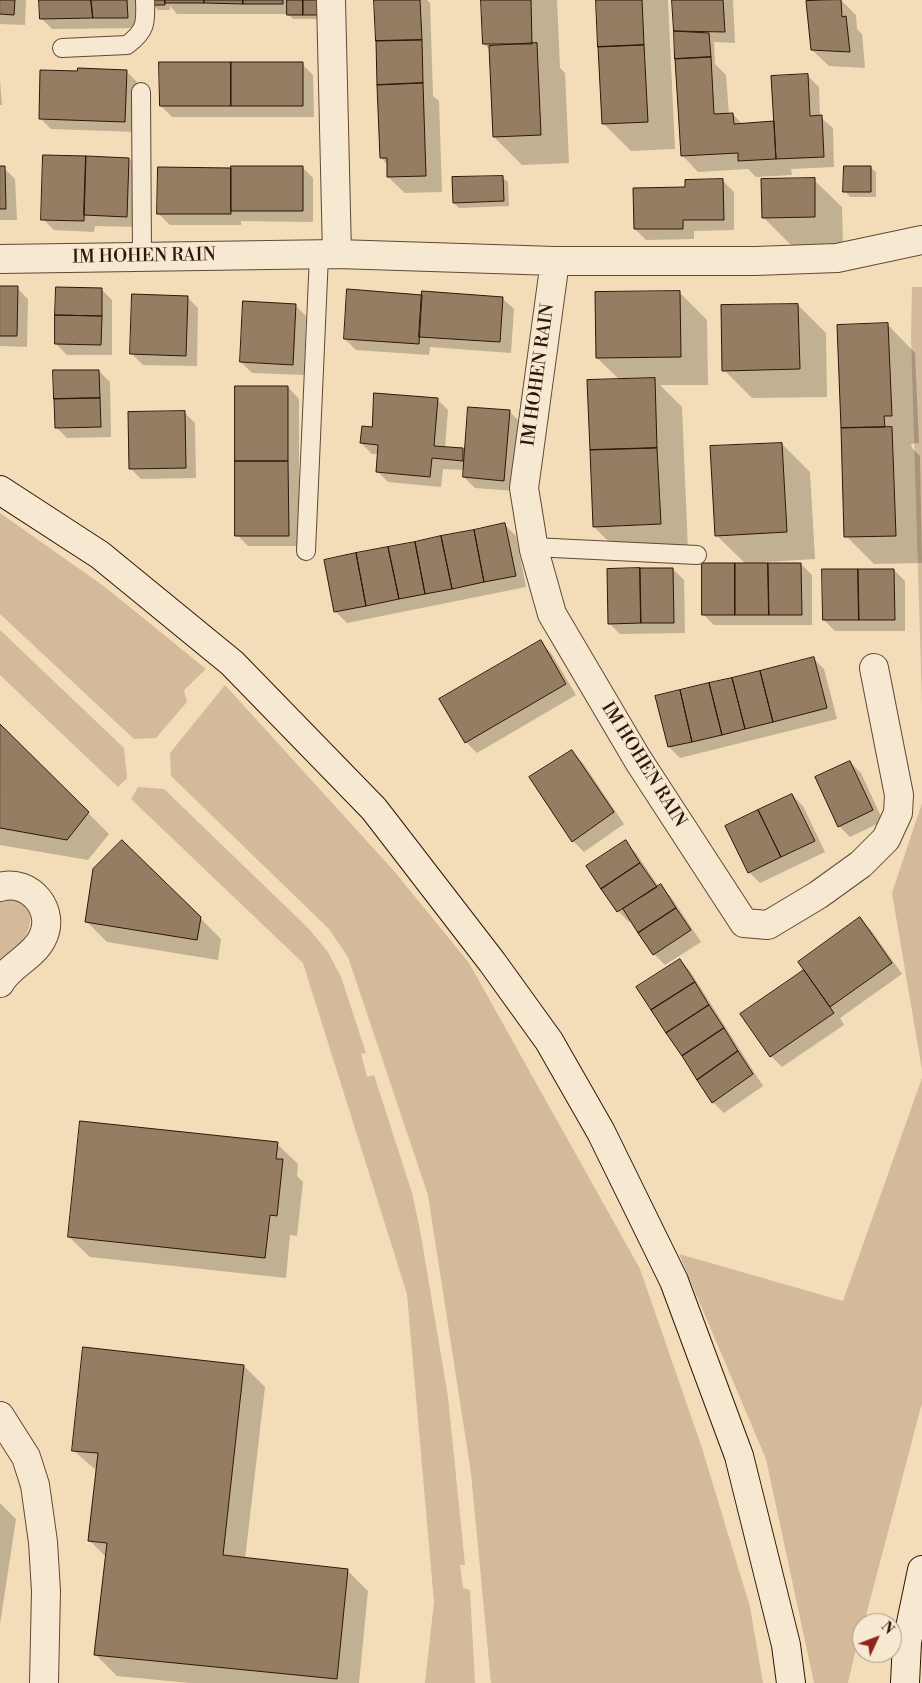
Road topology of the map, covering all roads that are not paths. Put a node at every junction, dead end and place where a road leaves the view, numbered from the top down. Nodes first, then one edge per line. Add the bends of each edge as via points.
1 (145, 0) edge
2 (331, 0) edge
3 (62, 48) dead end
4 (141, 92) dead end
5 (922, 240) edge
6 (328, 254) junction
7 (142, 257) junction
8 (0, 259) edge
9 (555, 261) junction
10 (0, 490) edge
11 (534, 547) junction
12 (306, 551) dead end
13 (697, 555) dead end
14 (874, 668) dead end
15 (0, 886) edge
16 (0, 982) edge
17 (0, 1416) edge
18 (922, 1570) edge
19 (907, 1642) junction
20 (44, 1683) edge
21 (791, 1683) edge
22 (889, 1683) edge
23 (905, 1683) edge

1 - 3 lane via 144,28 127,46
2 - 6 street
4 - 7 lane
5 - 9 street, IM HOHEN RAIN via 837,258
6 - 7 street, IM HOHEN RAIN
6 - 9 street, IM HOHEN RAIN
6 - 12 lane
7 - 8 street, IM HOHEN RAIN
9 - 11 street, IM HOHEN RAIN via 524,488
10 - 21 street via 100,555 239,670 374,809 549,1041 601,1132 677,1291 739,1456 786,1645
11 - 13 lane
11 - 14 street, IM HOHEN RAIN via 552,614 638,760 744,923 768,925 861,864 886,839 898,813 898,795
15 - 16 street via 15,885 35,896 42,905 46,928 36,948
17 - 20 street via 26,1457 35,1485 46,1592
18 - 19 street
19 - 22 street
19 - 23 street

